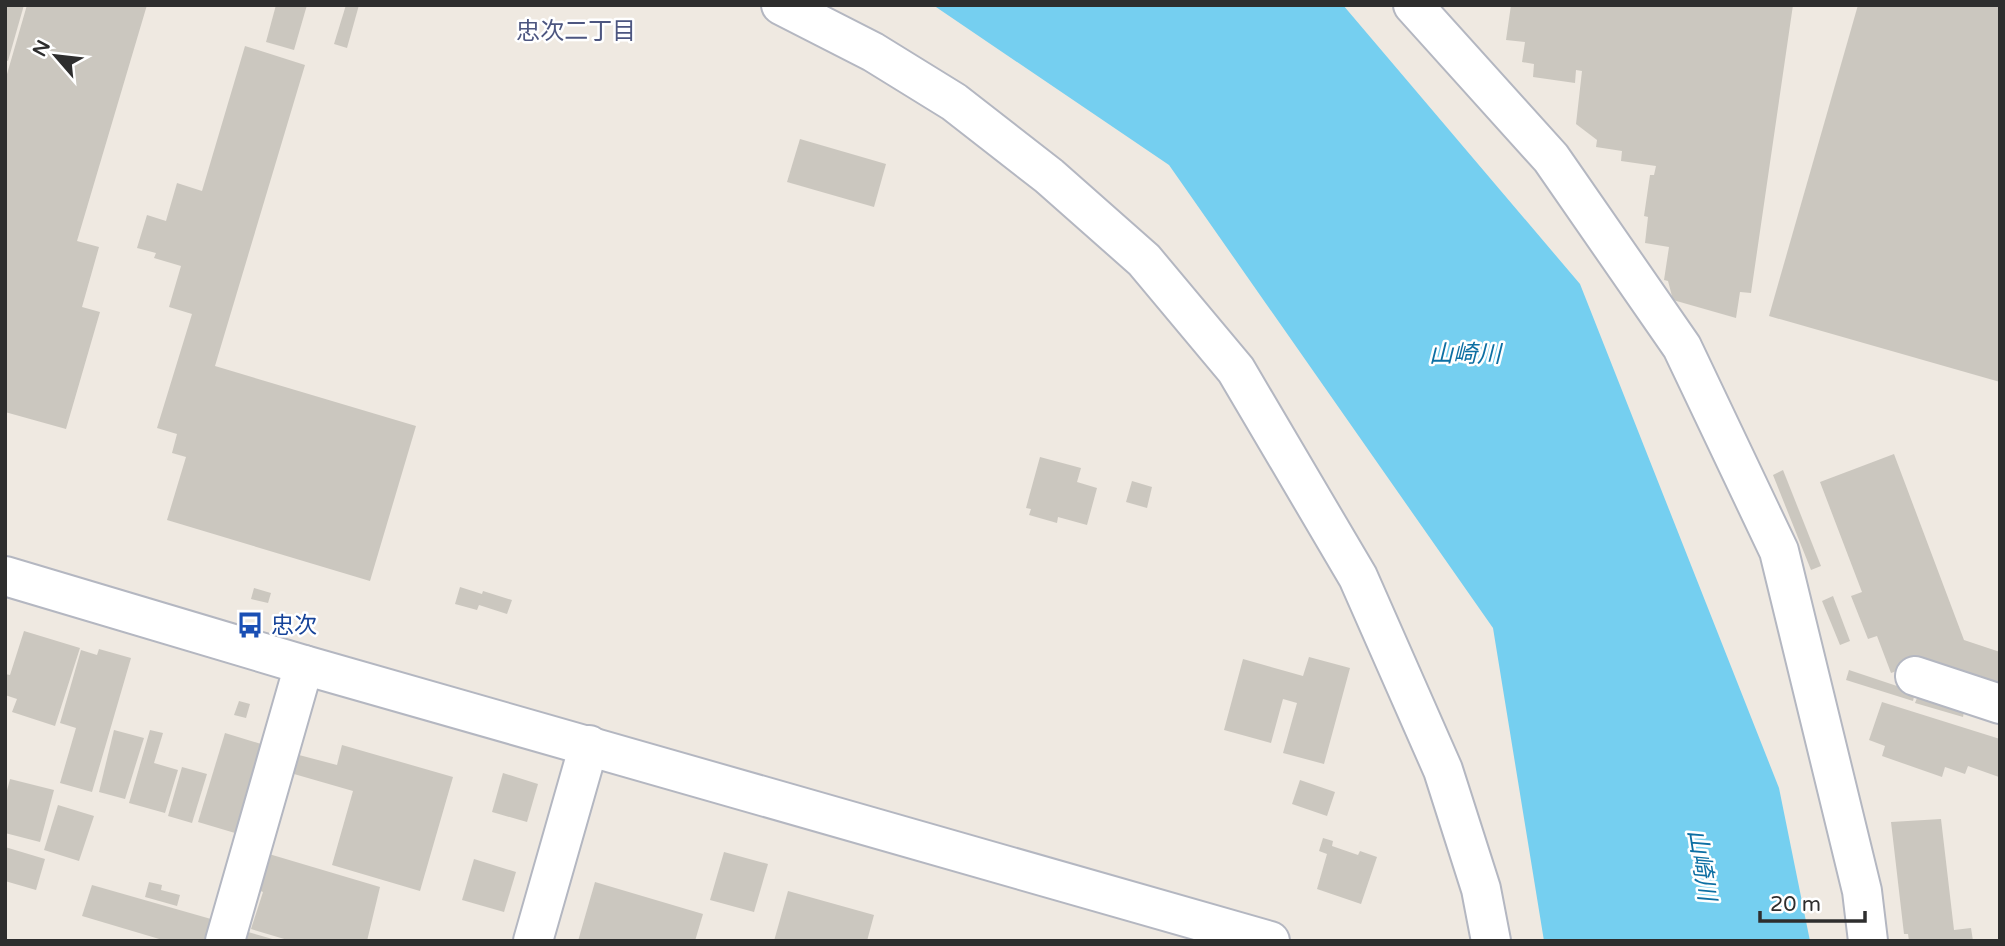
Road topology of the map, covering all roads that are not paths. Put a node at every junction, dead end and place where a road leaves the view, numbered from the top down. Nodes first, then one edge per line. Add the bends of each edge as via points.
1 (782, 5) edge
2 (1413, 5) edge
3 (5, 576) edge
4 (304, 665) junction
5 (1915, 676) dead end
6 (2000, 704) edge
7 (589, 745) junction
8 (225, 941) edge
9 (533, 941) edge
10 (1270, 941) edge
11 (1490, 941) edge
12 (1868, 941) edge

1 - 11 street via 873,52 954,102 1049,176 1144,260 1236,370 1358,577 1443,770 1481,889
2 - 12 street via 1551,158 1682,347 1779,551 1862,891
3 - 4 street
4 - 7 street
4 - 8 street
5 - 6 street
7 - 9 street
7 - 10 street

